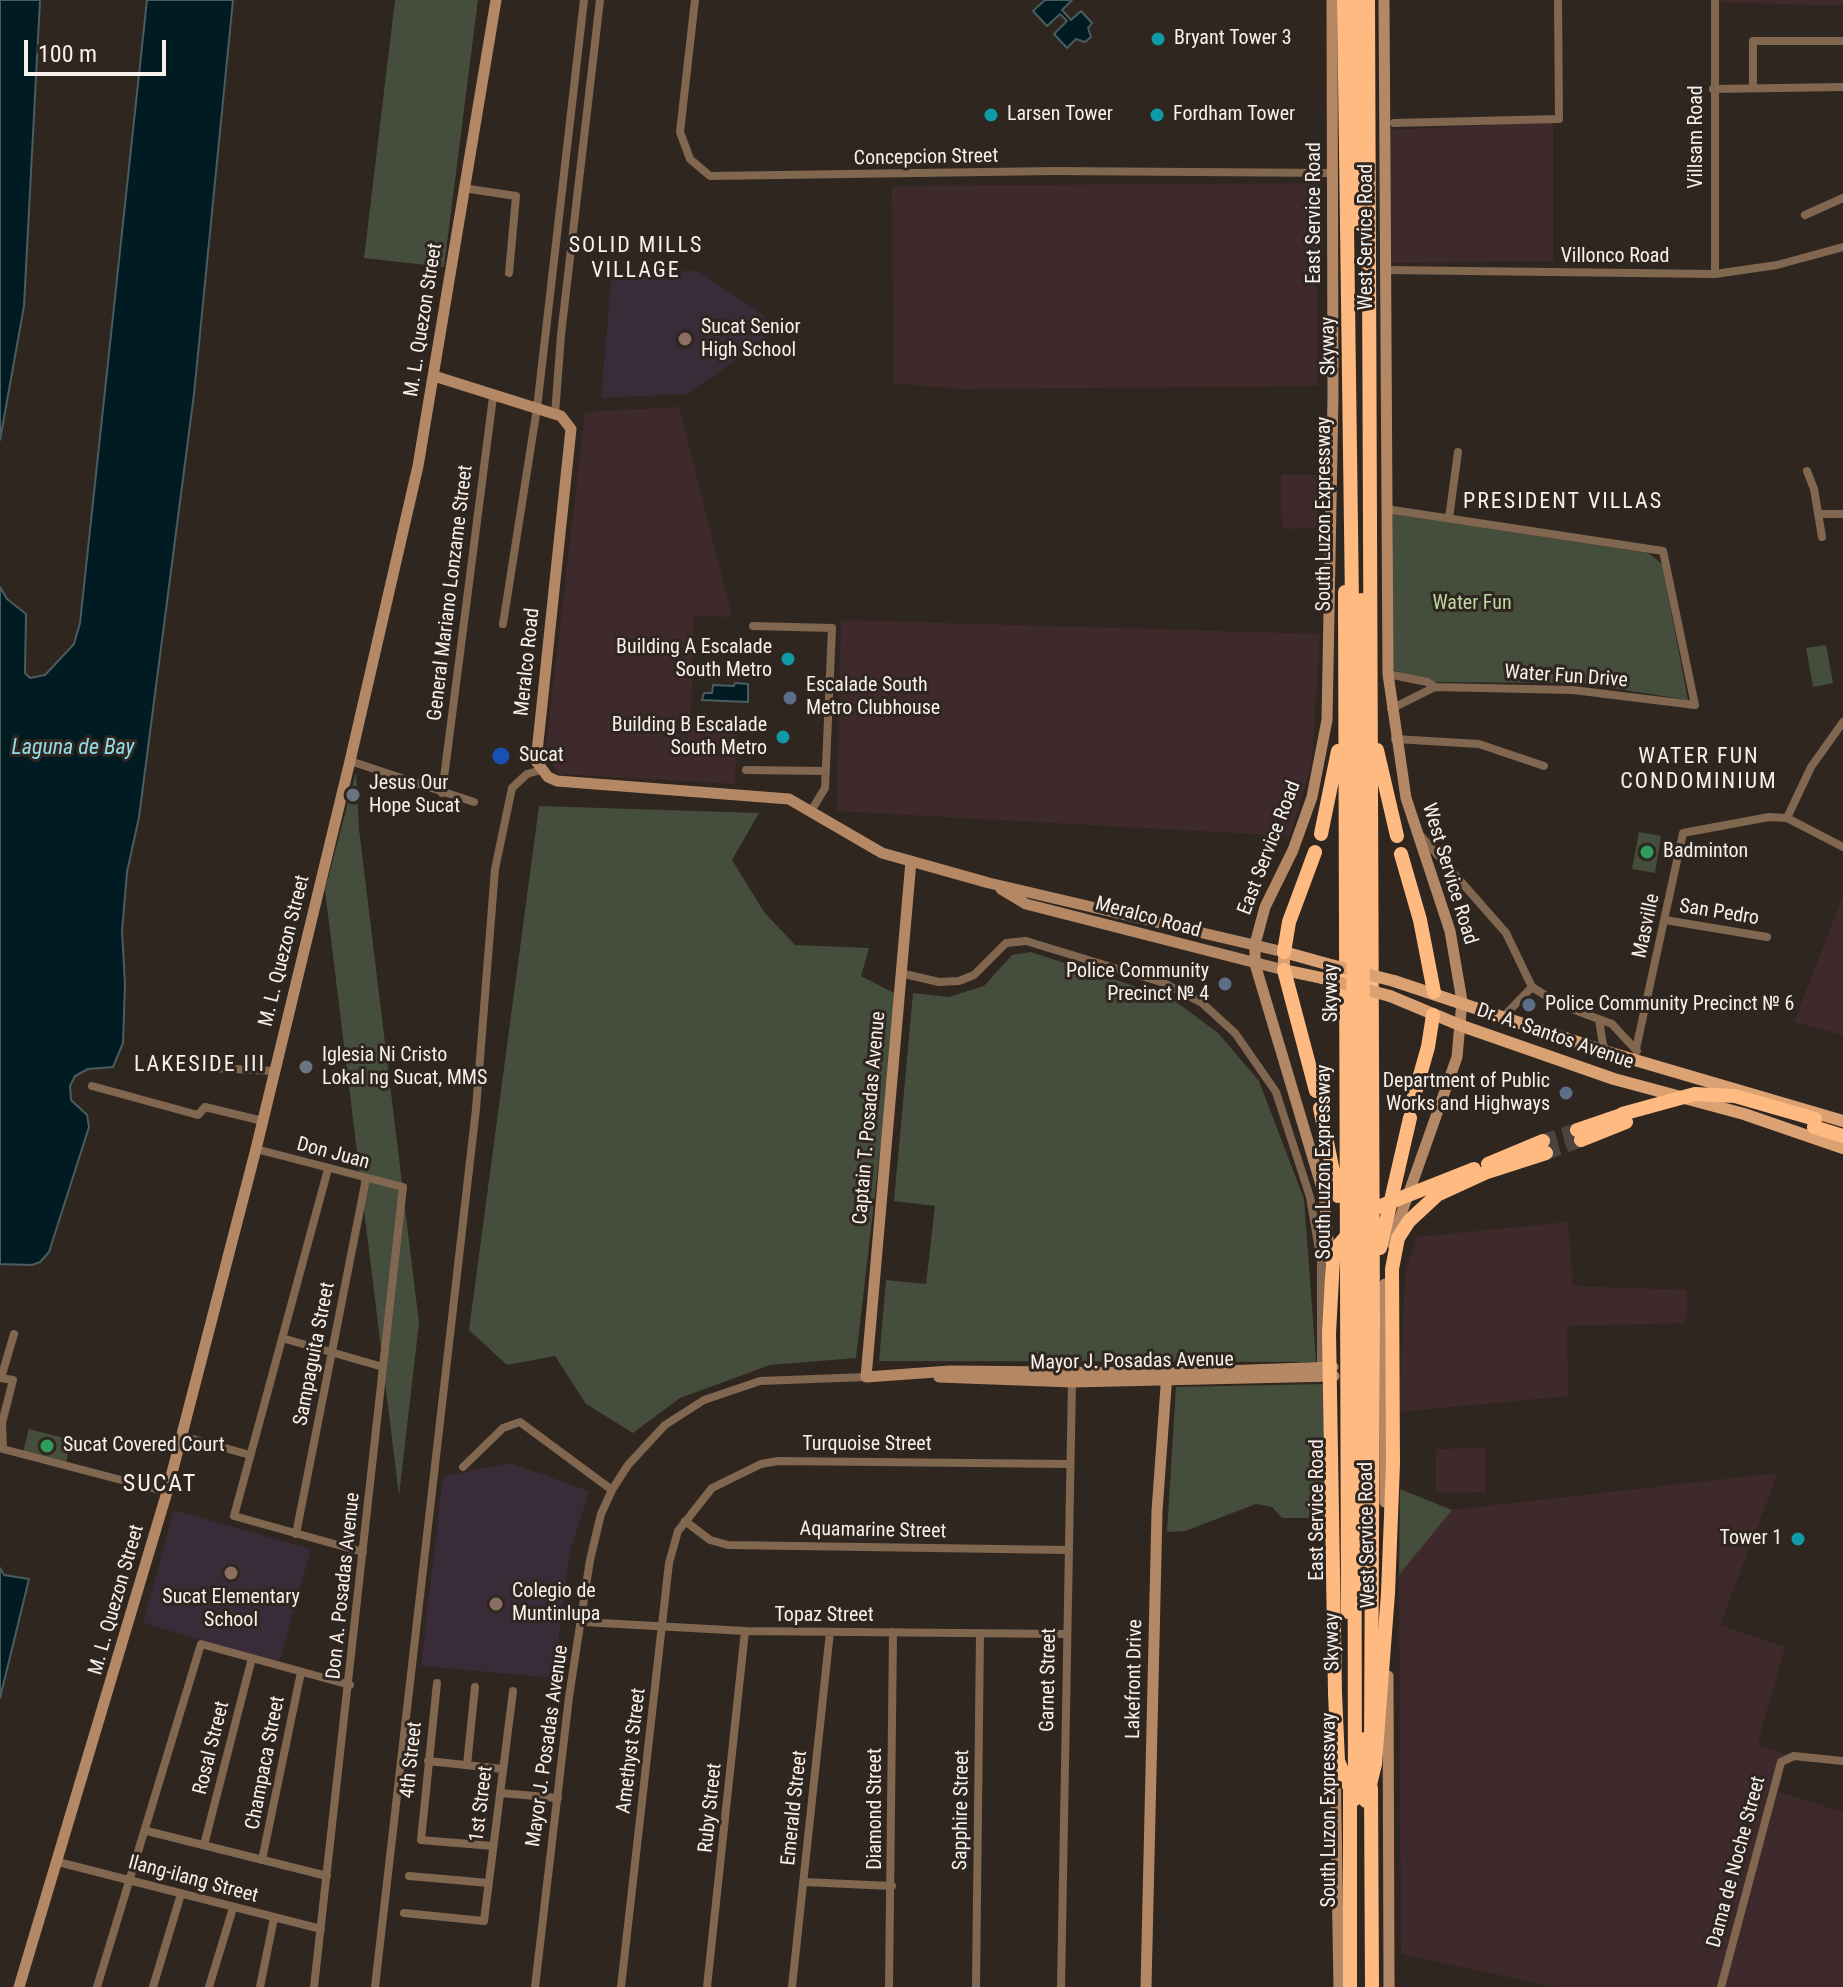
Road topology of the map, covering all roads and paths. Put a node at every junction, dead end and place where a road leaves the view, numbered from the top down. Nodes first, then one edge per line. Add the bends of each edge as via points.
1 (496, 0) edge
2 (584, 0) edge
3 (600, 0) edge
4 (695, 0) edge
5 (1332, 0) edge
6 (1343, 0) edge
7 (1356, 0) edge
8 (1368, 0) edge
9 (1384, 0) edge
10 (1715, 0) edge
11 (1558, 1) edge
12 (1843, 41) edge
13 (1843, 87) edge
14 (1753, 88) junction
15 (1713, 89) junction
16 (1394, 123) dead end
17 (1333, 173) junction
18 (463, 188) junction
19 (1843, 198) edge
20 (1805, 215) dead end
21 (1843, 247) edge
22 (1385, 270) junction
23 (509, 273) dead end
24 (1715, 274) junction
25 (434, 376) junction
26 (493, 397) junction
27 (537, 408) junction
28 (555, 414) junction
29 (1458, 452) dead end
30 (1807, 471) dead end
31 (1386, 509) junction
32 (1820, 514) junction
33 (1843, 514) edge
34 (1449, 518) junction
35 (1822, 537) dead end
36 (503, 624) dead end
37 (753, 626) dead end
38 (1371, 674) junction
39 (1388, 674) junction
40 (1345, 679) junction
41 (1435, 687) junction
42 (1391, 709) junction
43 (1843, 722) edge
44 (1395, 739) junction
45 (350, 761) junction
46 (1544, 766) dead end
47 (541, 770) junction
48 (746, 770) dead end
49 (826, 771) junction
50 (442, 793) junction
51 (474, 802) dead end
52 (811, 811) junction
53 (1787, 818) junction
54 (1413, 822) junction
55 (1321, 834) dead end
56 (1397, 836) dead end
57 (1843, 847) edge
58 (1315, 852) dead end
59 (1401, 854) dead end
60 (913, 862) junction
61 (989, 883) junction
62 (1665, 920) junction
63 (1767, 937) dead end
64 (1255, 944) junction
65 (1284, 952) junction
66 (1255, 964) junction
67 (1284, 970) junction
68 (904, 974) junction
69 (1532, 987) junction
70 (1434, 992) junction
71 (1462, 1001) junction
72 (1433, 1015) junction
73 (1503, 1017) junction
74 (1599, 1020) junction
75 (1462, 1026) junction
76 (1494, 1038) junction
77 (1604, 1051) junction
78 (1637, 1055) junction
79 (211, 1068) dead end
80 (275, 1071) junction
81 (92, 1086) dead end
82 (1316, 1091) dead end
83 (1413, 1100) dead end
84 (1320, 1108) dead end
85 (1410, 1118) dead end
86 (263, 1121) junction
87 (1843, 1121) edge
88 (1814, 1123) junction
89 (1843, 1130) edge
90 (1579, 1135) tunnel mouth
91 (1843, 1136) edge
92 (1843, 1148) edge
93 (256, 1149) junction
94 (328, 1169) junction
95 (366, 1179) junction
96 (403, 1187) joint
97 (1346, 1268) junction
98 (1373, 1320) junction
99 (14, 1334) dead end
100 (282, 1338) junction
101 (331, 1352) junction
102 (383, 1367) junction
103 (1327, 1372) junction
104 (869, 1377) junction
105 (1168, 1377) junction
106 (0, 1378) edge
107 (1072, 1378) junction
108 (182, 1436) junction
109 (250, 1455) junction
110 (1069, 1464) junction
111 (463, 1467) dead end
112 (612, 1490) junction
113 (167, 1492) junction
114 (685, 1521) junction
115 (296, 1534) junction
116 (1067, 1550) junction
117 (363, 1552) junction
118 (583, 1622) junction
119 (662, 1629) junction
120 (745, 1631) junction
121 (830, 1632) junction
122 (893, 1632) junction
123 (980, 1633) junction
124 (1065, 1634) junction
125 (252, 1658) junction
126 (301, 1672) junction
127 (437, 1683) dead end
128 (350, 1685) junction
129 (475, 1687) dead end
130 (513, 1691) dead end
131 (428, 1761) junction
132 (1843, 1761) edge
133 (467, 1765) junction
134 (503, 1769) junction
135 (500, 1793) junction
136 (558, 1798) junction
137 (1361, 1800) junction
138 (147, 1831) junction
139 (204, 1845) junction
140 (493, 1846) junction
141 (262, 1860) junction
142 (58, 1862) junction
143 (327, 1876) junction
144 (409, 1876) dead end
145 (129, 1880) junction
146 (803, 1882) junction
147 (489, 1883) junction
148 (892, 1886) junction
149 (181, 1894) junction
150 (233, 1908) junction
151 (404, 1913) dead end
152 (274, 1918) junction
153 (321, 1929) junction
154 (20, 1981) edge
155 (97, 1987) edge
156 (153, 1987) edge
157 (209, 1987) edge
158 (260, 1987) edge
159 (314, 1987) edge
160 (375, 1987) edge
161 (535, 1987) edge
162 (621, 1987) edge
163 (707, 1987) edge
164 (792, 1987) edge
165 (889, 1987) edge
166 (976, 1987) edge
167 (1061, 1987) edge
168 (1146, 1987) edge
169 (1339, 1987) edge
170 (1350, 1987) edge
171 (1357, 1987) edge
172 (1370, 1987) edge
173 (1389, 1987) edge
174 (1721, 1987) edge

1 - 18 main road, M. L. Quezon Street
2 - 27 street
3 - 28 street
4 - 17 street, Concepcion Street via 680,132 684,151 710,176
5 - 17 main road, East Service Road
6 - 40 highway, South Luzon Expressway
6 - 137 highway, Skyway, bridge
7 - 137 highway, Skyway, bridge via 1363,679
8 - 38 highway, South Luzon Expressway
9 - 22 main road, West Service Road
10 - 15 street, Villsam Road
11 - 16 street via 1559,119
12 - 14 street via 1753,41
13 - 14 street
14 - 15 street
15 - 24 street, Villsam Road
17 - 64 main road, East Service Road via 1327,720 1312,797 1265,907
18 - 23 street via 516,196
18 - 25 main road, M. L. Quezon Street
19 - 20 street
21 - 24 street, Villonco Road
22 - 24 street, Villonco Road
22 - 31 main road, West Service Road
25 - 26 main road
25 - 45 main road, M. L. Quezon Street
26 - 27 main road
26 - 50 street, General Mariano Lonzame Street
27 - 28 main road
27 - 36 street
28 - 47 main road, Meralco Road via 566,420 571,440 540,710 536,761
29 - 34 street
30 - 32 street
31 - 34 street
31 - 39 main road, West Service Road
32 - 33 street
32 - 35 street
34 - 41 street, Water Fun Drive via 1663,551 1695,705 1573,690
37 - 49 street via 832,628
38 - 56 highway via 1376,745
38 - 98 highway, South Luzon Expressway
39 - 41 street, Water Fun Drive
39 - 42 main road, West Service Road
40 - 55 highway via 1336,765
40 - 97 highway, South Luzon Expressway
41 - 42 street, Water Fun Drive
42 - 44 main road, West Service Road
43 - 53 street via 1811,767
44 - 46 street via 1479,744
44 - 54 main road, West Service Road
45 - 50 street
45 - 80 main road, M. L. Quezon Street
47 - 52 main road, Meralco Road via 557,781 777,797
47 - 160 street via 512,788 495,869 474,1125
48 - 49 street
49 - 52 street via 823,796
50 - 51 street
52 - 60 main road, Meralco Road via 874,849
53 - 57 street
53 - 62 street, Masville via 1683,833
54 - 69 street via 1506,933
54 - 71 main road, West Service Road via 1450,931
58 - 65 highway via 1289,922
59 - 70 highway
60 - 61 main road, Meralco Road
60 - 68 main road, Captain T. Posadas Avenue
61 - 64 main road, Meralco Road
61 - 66 main road, Meralco Road via 1026,904
62 - 63 street, San Pedro
62 - 78 street, Masville
64 - 65 main road, Dr. A. Santos Avenue
64 - 66 main road, East Service Road
65 - 67 main road
65 - 70 main road, Dr. A. Santos Avenue, bridge
66 - 67 main road, Dr. A. Santos Avenue
66 - 103 main road, East Service Road via 1329,1219 1333,1346
67 - 72 main road, Dr. A. Santos Avenue, bridge via 1390,996
67 - 82 highway
68 - 103 street via 959,981 974,975 1006,943 1026,941 1164,983 1202,1003 1235,1033 1276,1092 1310,1197 1321,1262
68 - 104 main road, Captain T. Posadas Avenue
69 - 73 street
69 - 74 street
70 - 71 main road, Dr. A. Santos Avenue
70 - 72 main road
71 - 73 main road, Dr. A. Santos Avenue
71 - 75 main road, West Service Road
72 - 75 main road, Dr. A. Santos Avenue
72 - 83 highway
73 - 76 main road
73 - 77 main road, Dr. A. Santos Avenue
74 - 77 street
74 - 78 street via 1612,1024
75 - 76 main road, Dr. A. Santos Avenue
75 - 173 main road, West Service Road via 1448,1086 1396,1227 1385,1279
76 - 92 main road, Dr. A. Santos Avenue
77 - 78 main road, Dr. A. Santos Avenue
78 - 87 main road, Dr. A. Santos Avenue
79 - 80 street
80 - 86 main road, M. L. Quezon Street
81 - 86 street via 198,1115 205,1107
84 - 97 highway
85 - 98 highway via 1380,1240
86 - 93 main road, M. L. Quezon Street
88 - 89 highway
88 - 90 highway, bridge via 1735,1096 1695,1094 1660,1101
88 - 91 highway
93 - 94 street, Don Juan
93 - 108 main road, M. L. Quezon Street
94 - 95 street, Don Juan
94 - 100 street
95 - 96 street, Don Juan
95 - 101 street, Sampaguita Street
96 - 102 street, Don A. Posadas Avenue
97 - 170 highway, South Luzon Expressway
98 - 172 highway, South Luzon Expressway
99 - 106 street
100 - 101 street
100 - 109 street
101 - 102 street
101 - 115 street, Sampaguita Street
102 - 117 street, Don A. Posadas Avenue
103 - 105 main road, Mayor J. Posadas Avenue
103 - 169 main road, East Service Road via 1338,1485 1334,1794
104 - 107 main road, Mayor J. Posadas Avenue
104 - 112 street, Mayor J. Posadas Avenue via 768,1380 704,1400 665,1425
105 - 107 main road, Mayor J. Posadas Avenue
105 - 168 main road, Lakefront Drive via 1157,1511
106 - 113 street via 13,1380 2,1423 3,1449
107 - 110 street, Garnet Street
108 - 109 street
108 - 113 main road, M. L. Quezon Street
109 - 115 street via 234,1516
110 - 114 street, Turquoise Street via 778,1461 712,1488
110 - 116 street, Garnet Street
111 - 112 street via 503,1428 520,1422
112 - 118 street, Mayor J. Posadas Avenue via 594,1538
113 - 142 main road, M. L. Quezon Street
114 - 116 street, Aquamarine Street via 710,1540 728,1545
114 - 119 street, Amethyst Street via 674,1539
115 - 117 street
116 - 124 street, Garnet Street
117 - 128 street, Don A. Posadas Avenue
118 - 119 street, Topaz Street
118 - 136 street, Mayor J. Posadas Avenue
119 - 120 street, Topaz Street
119 - 162 street, Amethyst Street
120 - 121 street, Topaz Street
120 - 163 street, Ruby Street
121 - 122 street, Topaz Street
121 - 146 street, Emerald Street
122 - 123 street, Topaz Street
122 - 148 street, Diamond Street
123 - 124 street, Topaz Street
123 - 166 street, Sapphire Street
124 - 167 street, Garnet Street
125 - 126 street
125 - 138 street via 201,1644
125 - 139 street, Rosal Street
126 - 128 street
126 - 141 street, Champaca Street
127 - 131 street, 4th Street
128 - 143 street, Don A. Posadas Avenue
129 - 133 street
130 - 134 street, 1st Street
131 - 133 street
131 - 140 street, 4th Street via 421,1840
132 - 174 street, Dama de Noche Street via 1794,1756 1781,1762
133 - 134 street
134 - 135 street, 1st Street
135 - 136 street
135 - 140 street, 1st Street
136 - 161 street, Mayor J. Posadas Avenue
137 - 137 highway, bridge via 1338,1761 1329,1333 1333,1259 1368,1211 1545,1147 1437,1195 1409,1221 1394,1252 1386,1646 1375,1764
137 - 171 highway, Skyway
137 - 172 highway, Skyway
138 - 139 street
138 - 145 street
139 - 141 street
140 - 147 street, 1st Street
141 - 143 street
142 - 145 street, Ilang-ilang Street
142 - 154 main road, M. L. Quezon Street
143 - 153 street, Don A. Posadas Avenue
144 - 147 street
145 - 149 street, Ilang-ilang Street
145 - 155 street
146 - 148 street
146 - 164 street, Emerald Street
147 - 151 street, 1st Street via 484,1921
148 - 165 street, Diamond Street
149 - 150 street, Ilang-ilang Street
149 - 156 street
150 - 152 street, Ilang-ilang Street
150 - 157 street
152 - 153 street, Ilang-ilang Street
152 - 158 street
153 - 159 street, Don A. Posadas Avenue

